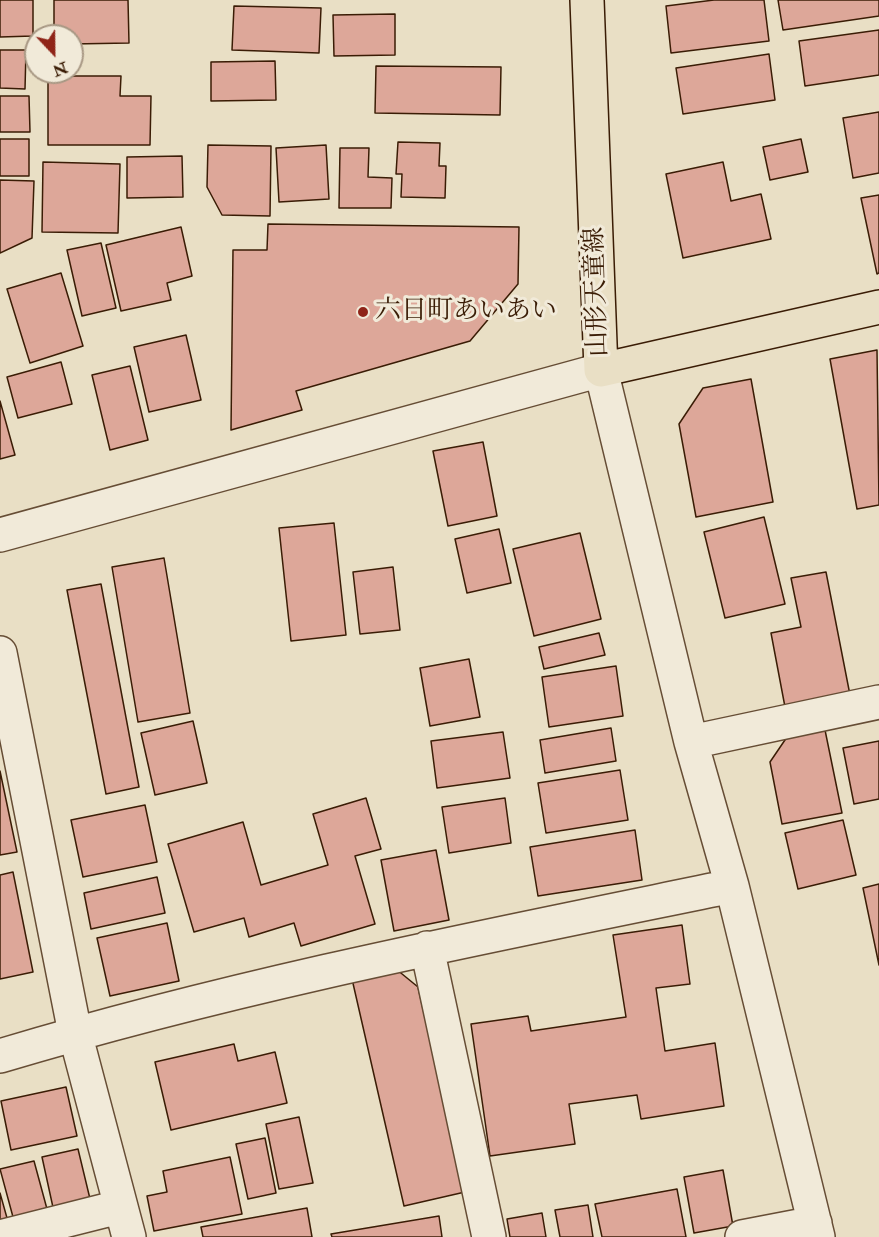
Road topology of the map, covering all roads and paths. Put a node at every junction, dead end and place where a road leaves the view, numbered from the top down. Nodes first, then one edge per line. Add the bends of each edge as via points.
1 (587, 0) edge
2 (879, 307) edge
3 (601, 370) junction
4 (0, 535) edge
5 (0, 653) edge
6 (879, 702) edge
7 (691, 742) junction
8 (732, 886) junction
9 (428, 948) junction
10 (75, 1033) junction
11 (0, 1056) edge
12 (124, 1222) edge
13 (817, 1230) edge
14 (0, 1237) edge
15 (489, 1237) edge
16 (742, 1237) edge

1 - 3 main road, 山形天童線
2 - 3 main road, 山形天童線
3 - 4 street
3 - 7 street
5 - 10 street
6 - 7 street
7 - 8 street
8 - 9 street
8 - 13 street
9 - 10 street
9 - 15 street
10 - 11 street
10 - 12 street
12 - 14 street
13 - 16 street

